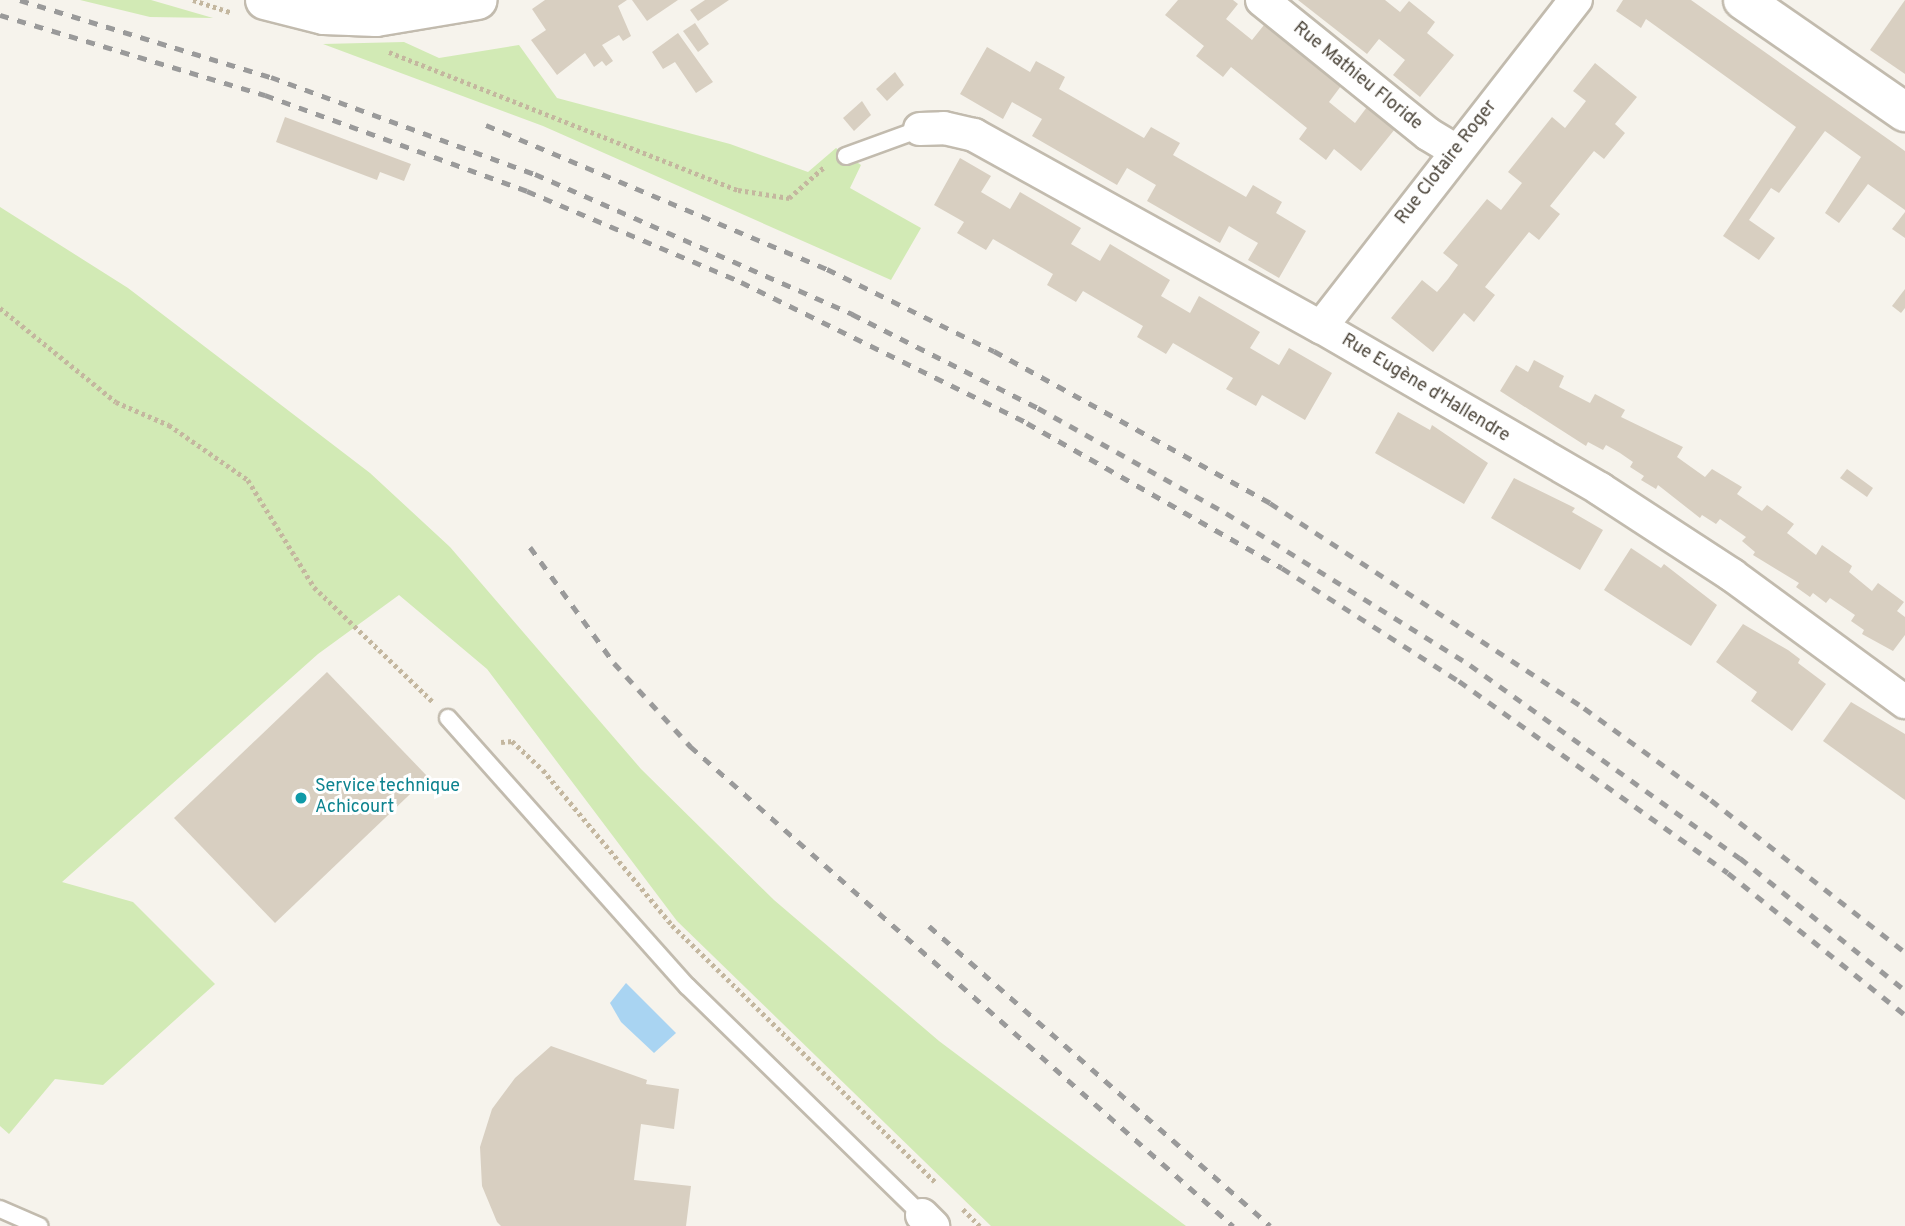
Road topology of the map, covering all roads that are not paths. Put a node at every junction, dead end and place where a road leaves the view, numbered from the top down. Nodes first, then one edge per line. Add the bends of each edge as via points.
1 (265, 0) edge
2 (478, 0) edge
3 (1262, 0) edge
4 (1576, 0) edge
5 (1743, 0) edge
6 (1905, 112) edge
7 (920, 129) joint
8 (1455, 150) junction
9 (846, 156) road end
10 (1321, 327) junction
11 (1905, 702) edge
12 (448, 718) road end
13 (0, 1209) edge
14 (927, 1221) edge
15 (39, 1226) edge

1 - 2 street via 324,15 376,17
3 - 8 street, Rue Mathieu Floride via 1428,134
4 - 8 street, Rue Clotaire Roger
5 - 6 street
7 - 9 lane
7 - 10 street, Rue Eugène d'Hallendre via 944,128 974,135
8 - 10 street, Rue Clotaire Roger
10 - 11 street, Rue Eugène d'Hallendre via 1611,496 1732,575
12 - 14 lane via 687,986
13 - 15 lane

